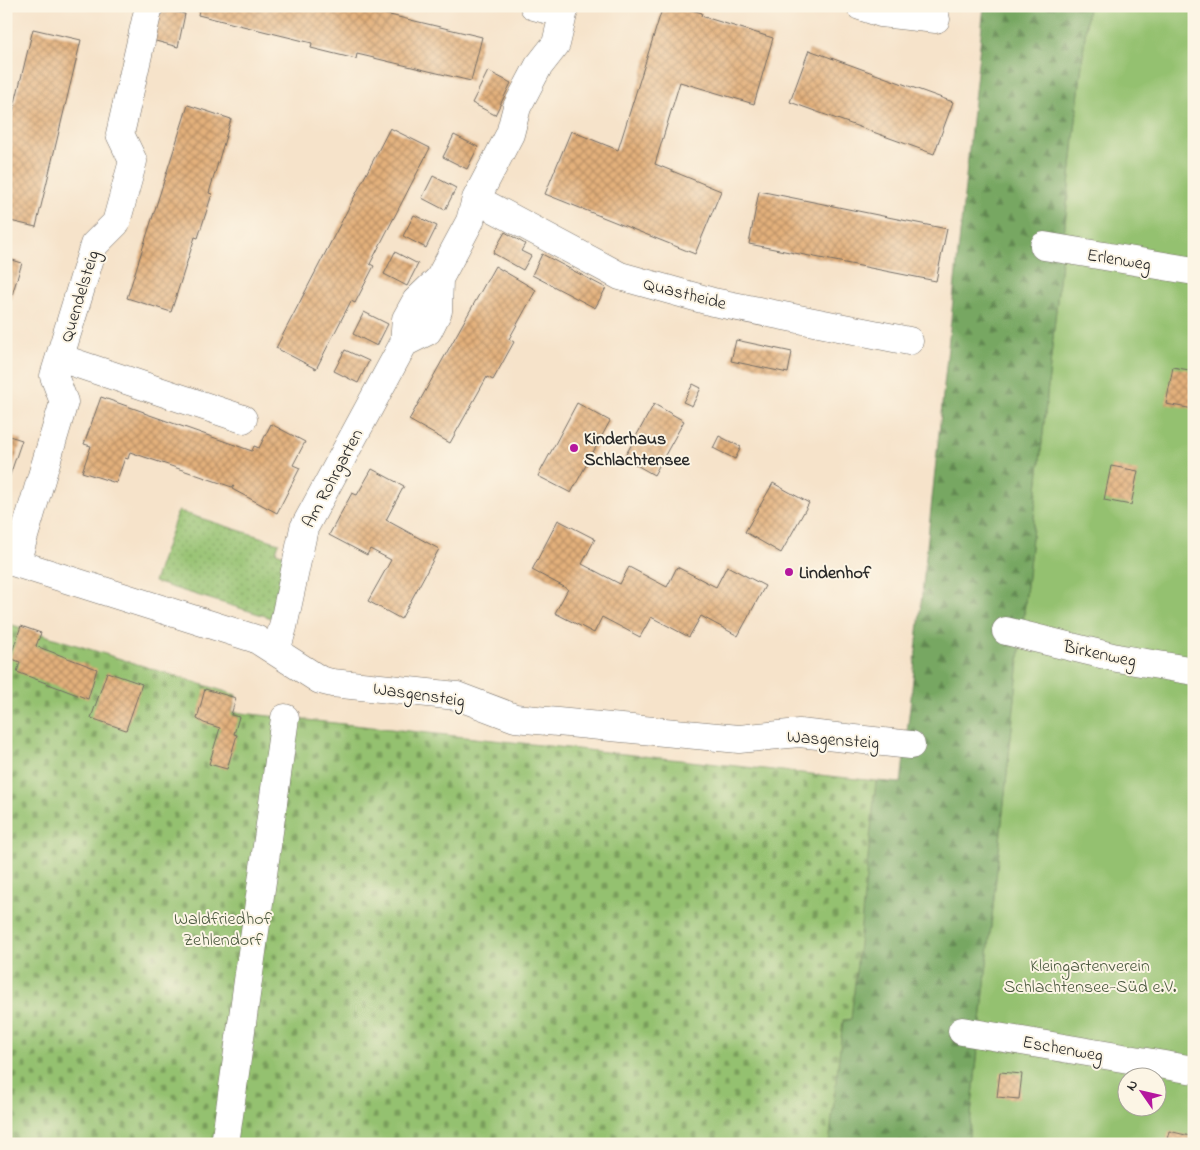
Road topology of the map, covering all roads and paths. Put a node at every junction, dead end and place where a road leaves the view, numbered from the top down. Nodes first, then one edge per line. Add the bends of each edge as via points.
1 (149, 6) edge
2 (860, 6) edge
3 (547, 7) edge
4 (936, 19) dead end
5 (476, 199) junction
6 (1044, 246) dead end
7 (1194, 271) edge
8 (909, 341) dead end
9 (60, 358) junction
10 (244, 420) dead end
11 (11, 562) edge
12 (1006, 631) dead end
13 (276, 651) junction
14 (1194, 671) edge
15 (285, 718) dead end
16 (911, 745) dead end
17 (962, 1031) dead end
18 (1194, 1070) edge
19 (225, 1144) edge

1 - 9 street, Quendelsteig via 120,134 133,161 116,223 94,244
2 - 4 street via 881,13
3 - 5 street, Am Rohrgarten via 556,44 538,67 516,107 510,134
5 - 8 street, Quastheide via 620,276 713,302
5 - 13 street, Am Rohrgarten via 470,222 438,279 438,311 428,331 404,343 304,528
6 - 7 street, Erlenweg
9 - 10 street
9 - 11 street, Quendelsteig via 54,376 64,402
11 - 13 street, Wasgensteig via 256,639
12 - 14 street, Birkenweg via 1117,658
13 - 16 street, Wasgensteig via 320,680 457,696 515,718 739,739 799,733
15 - 19 street
17 - 18 street, Eschenweg

